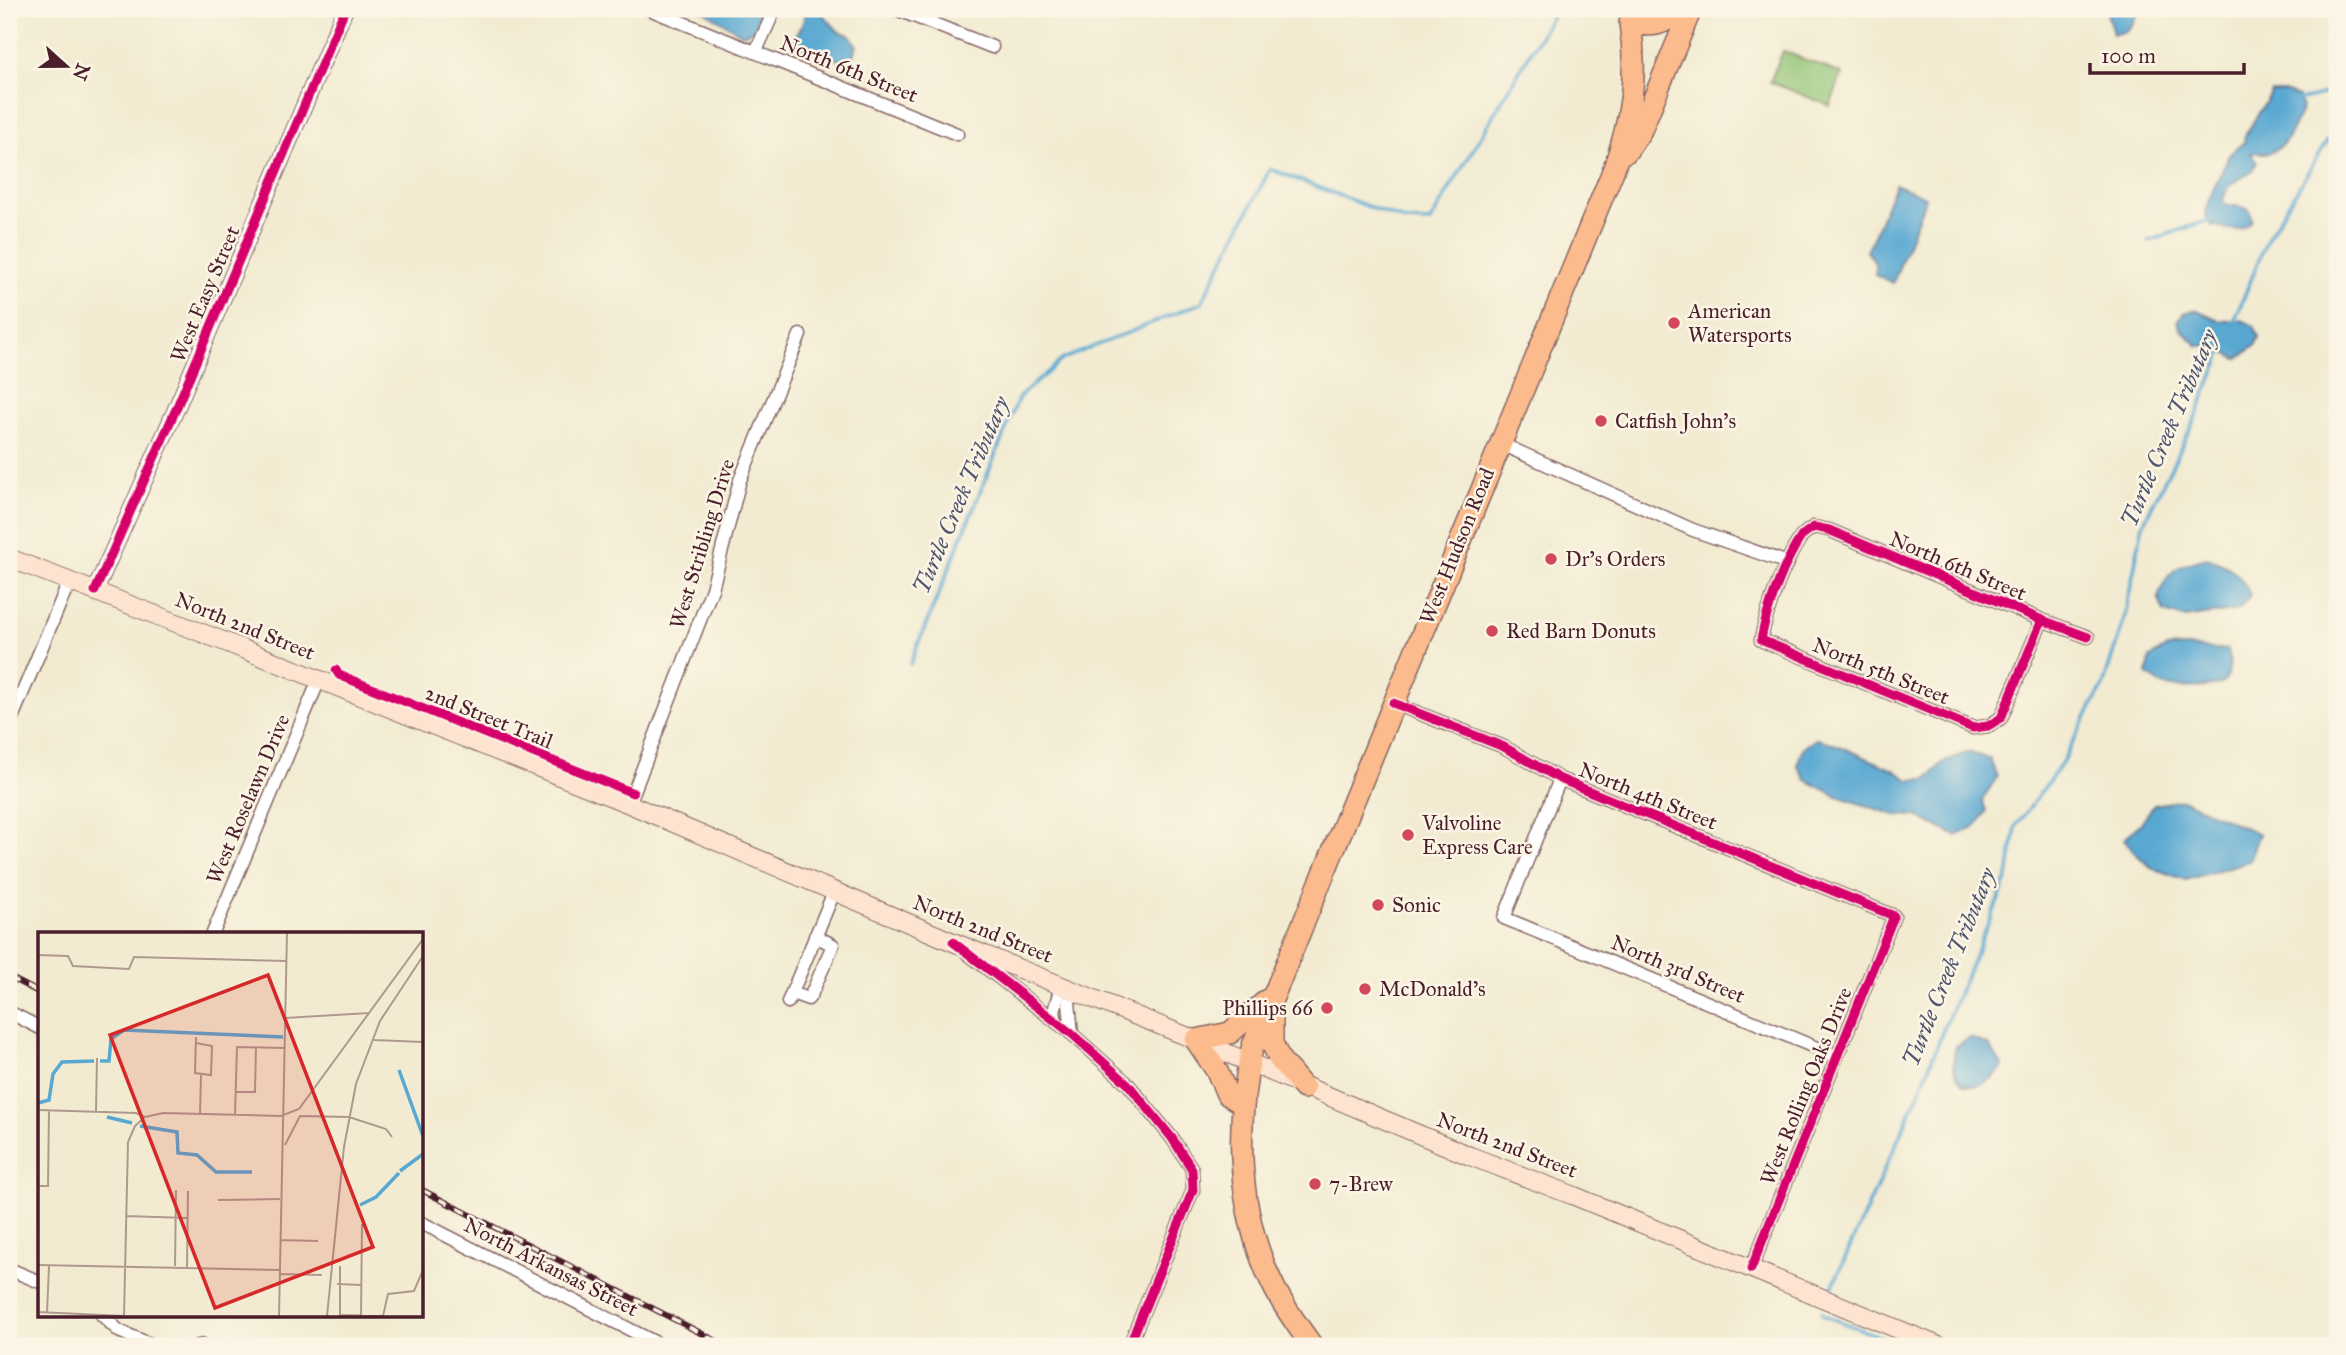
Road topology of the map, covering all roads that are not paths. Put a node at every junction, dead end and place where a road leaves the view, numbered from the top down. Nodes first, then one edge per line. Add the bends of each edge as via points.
1 (345, 9) edge
2 (649, 9) edge
3 (775, 9) edge
4 (895, 9) edge
5 (1650, 9) edge
6 (1680, 9) edge
7 (1691, 9) edge
8 (1630, 23) junction
9 (992, 47) dead end
10 (756, 51) junction
11 (957, 134) dead end
12 (1613, 171) junction
13 (800, 335) dead end
14 (1499, 443) junction
15 (9, 558) edge
16 (1788, 563) junction
17 (69, 582) junction
18 (95, 591) junction
19 (2042, 620) junction
20 (2088, 637) dead end
21 (319, 680) junction
22 (1393, 703) junction
23 (9, 725) edge
24 (1560, 779) junction
25 (629, 804) junction
26 (834, 892) junction
27 (1894, 916) joint
28 (213, 932) edge
29 (816, 936) junction
30 (953, 942) junction
31 (1067, 988) junction
32 (1272, 996) junction
33 (9, 1012) edge
34 (1056, 1022) junction
35 (38, 1027) edge
36 (1072, 1034) junction
37 (1196, 1041) junction
38 (1836, 1056) junction
39 (1248, 1063) junction
40 (1304, 1088) junction
41 (1243, 1104) junction
42 (424, 1224) edge
43 (9, 1269) edge
44 (1751, 1269) junction
45 (38, 1281) edge
46 (103, 1316) edge
47 (154, 1346) edge
48 (663, 1346) edge
49 (1129, 1346) edge
50 (1312, 1346) edge
51 (1939, 1346) edge

1 - 18 street, West Easy Street
2 - 10 street, North 6th Street
3 - 10 street
4 - 9 street
5 - 8 highway
6 - 8 highway via 1668,21 1647,26
7 - 12 highway via 1641,130
8 - 12 highway, West Hudson Road via 1631,110
10 - 11 street, North 6th Street
12 - 14 highway, West Hudson Road
13 - 25 street, West Stribling Drive via 740,480 712,589
14 - 16 street via 1693,530
14 - 22 highway, West Hudson Road
15 - 17 main road, North 2nd Street
16 - 19 street, North 6th Street via 1802,534 1814,527 1829,530
16 - 19 street, North 5th Street via 1761,640 1973,728 2001,718
17 - 18 main road, North 2nd Street
17 - 23 street
18 - 21 main road, North 2nd Street
19 - 20 street, North 6th Street
21 - 25 main road, North 2nd Street
21 - 28 street, West Roselawn Drive
22 - 24 street, North 4th Street via 1504,747
22 - 32 highway, West Hudson Road
24 - 27 street, North 4th Street
24 - 38 street, North 3rd Street via 1504,918
25 - 26 main road, North 2nd Street
26 - 29 street
26 - 30 main road, North 2nd Street
27 - 38 street, West Rolling Oaks Drive
29 - 29 street via 790,997 807,999 811,995 833,945
30 - 31 main road, North 2nd Street
30 - 34 street
31 - 34 street via 1054,1011
31 - 36 street
31 - 37 main road, North 2nd Street
32 - 37 highway via 1230,1033
32 - 39 highway, West Hudson Road
32 - 40 highway via 1272,1043
33 - 35 street
34 - 36 street
36 - 49 street via 1128,1084 1192,1169 1193,1190
37 - 39 main road, North 2nd Street
37 - 41 highway via 1227,1094
38 - 44 street, West Rolling Oaks Drive
39 - 40 main road, North 2nd Street
39 - 41 highway, West Hudson Road
40 - 44 main road, North 2nd Street
41 - 50 highway, West Hudson Road via 1246,1205 1254,1234 1272,1284
42 - 48 street, North Arkansas Street
43 - 45 street
44 - 51 main road, North 2nd Street
46 - 47 street via 120,1331

